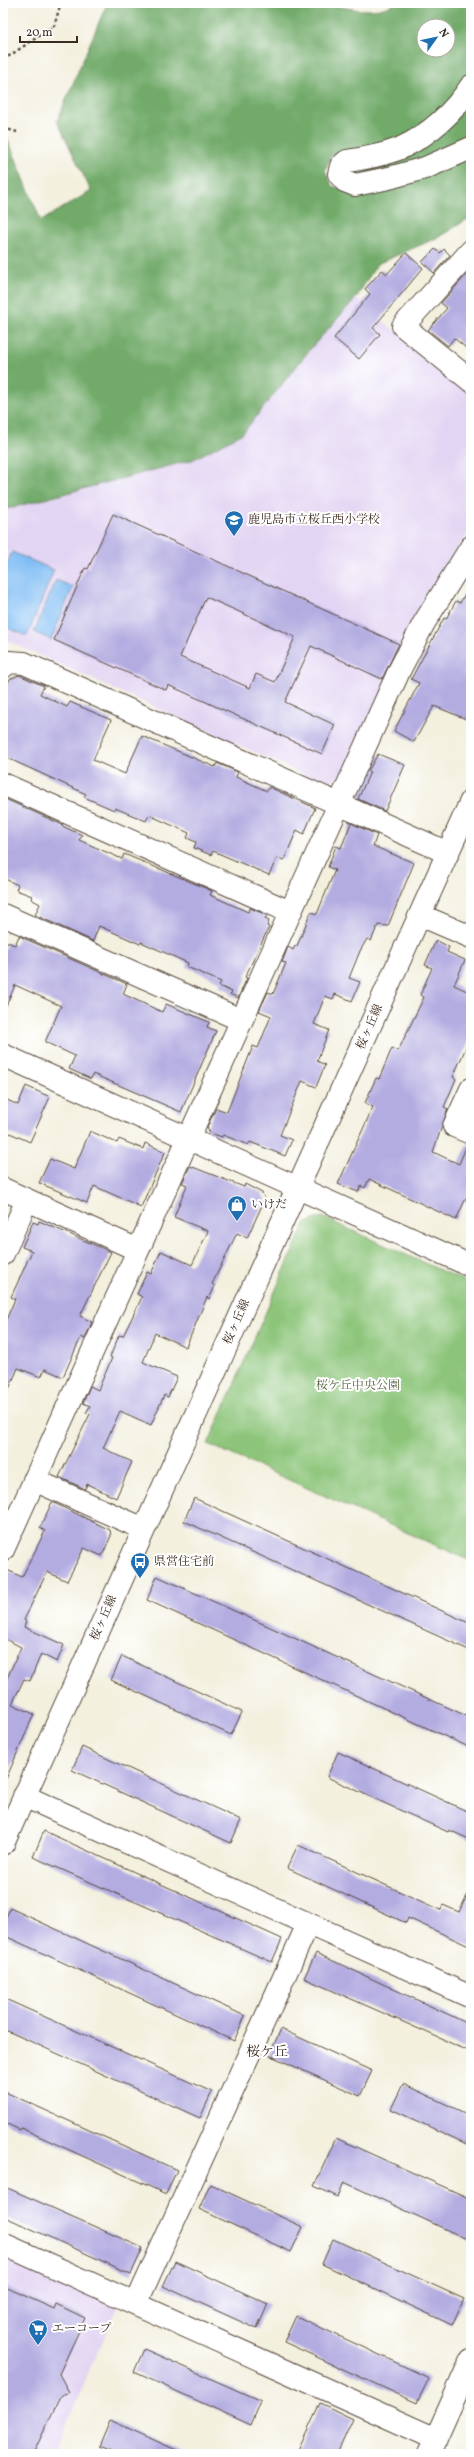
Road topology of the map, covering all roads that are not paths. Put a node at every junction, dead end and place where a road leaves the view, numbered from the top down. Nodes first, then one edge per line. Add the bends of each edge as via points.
1 (471, 86) edge
2 (471, 148) edge
3 (471, 251) edge
4 (471, 381) edge
5 (471, 547) edge
6 (3, 667) edge
7 (3, 784) edge
8 (471, 801) edge
9 (338, 805) junction
10 (448, 853) junction
11 (290, 912) junction
12 (3, 915) edge
13 (420, 915) junction
14 (471, 937) edge
15 (241, 1020) junction
16 (3, 1055) edge
17 (471, 1089) edge
18 (471, 1133) edge
19 (188, 1139) junction
20 (297, 1188) junction
21 (3, 1189) edge
22 (27, 1200) junction
23 (138, 1250) junction
24 (3, 1254) edge
25 (471, 1266) edge
26 (34, 1480) junction
27 (144, 1528) junction
28 (3, 1550) edge
29 (24, 1796) junction
30 (3, 1844) edge
31 (308, 1924) junction
32 (471, 1997) edge
33 (3, 2244) edge
34 (136, 2304) junction
35 (471, 2360) edge
36 (433, 2446) edge

1 - 2 street via 458,106 438,124 400,148 347,161 341,166 339,174 345,181 355,185 425,168
3 - 4 street via 403,326
5 - 9 street via 424,623 403,663
6 - 9 street via 9,662 24,663
7 - 11 street
8 - 10 street, 桜ヶ丘線
9 - 10 street
9 - 11 street
10 - 13 street, 桜ヶ丘線
11 - 15 street
12 - 15 street
13 - 14 street
13 - 20 street, 桜ヶ丘線
15 - 19 street
16 - 19 street
17 - 18 street via 454,1126
19 - 20 street
19 - 23 street
20 - 25 street
20 - 27 street, 桜ヶ丘線
21 - 22 street
22 - 23 street
22 - 24 street
23 - 26 street
26 - 27 street
26 - 28 street
27 - 29 street, 桜ヶ丘線
29 - 30 street, 桜ヶ丘線
29 - 31 street
31 - 32 street
31 - 34 street
33 - 34 street
34 - 36 street
35 - 36 street

